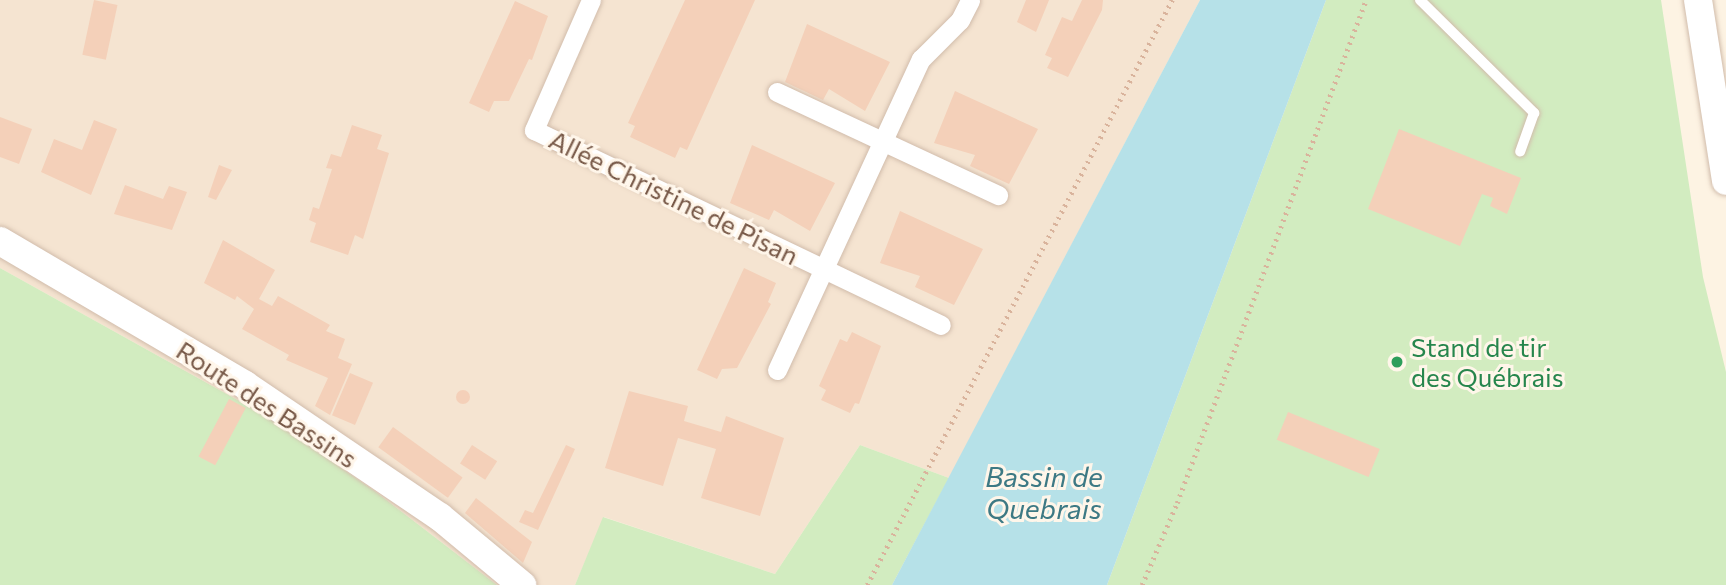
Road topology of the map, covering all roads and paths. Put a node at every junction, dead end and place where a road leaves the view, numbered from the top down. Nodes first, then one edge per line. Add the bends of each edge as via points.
1 (591, 0) edge
2 (970, 0) edge
3 (1172, 0) edge
4 (1366, 0) edge
5 (1420, 0) edge
6 (1698, 0) edge
7 (777, 92) dead end
8 (883, 141) junction
9 (1520, 152) dead end
10 (1726, 181) edge
11 (998, 195) dead end
12 (0, 241) edge
13 (823, 268) junction
14 (941, 325) dead end
15 (777, 370) dead end
16 (522, 585) edge
17 (867, 585) edge
18 (1142, 585) edge

1 - 13 street, Allée Christine de Pisan via 534,130
2 - 8 street via 960,20 921,59
3 - 17 path
4 - 18 path
5 - 9 lane via 1534,113
6 - 10 main road
7 - 8 street
8 - 11 street
8 - 13 street
12 - 16 main road, Route des Bassins via 245,385 440,517
13 - 14 street, Allée Christine de Pisan
13 - 15 street

